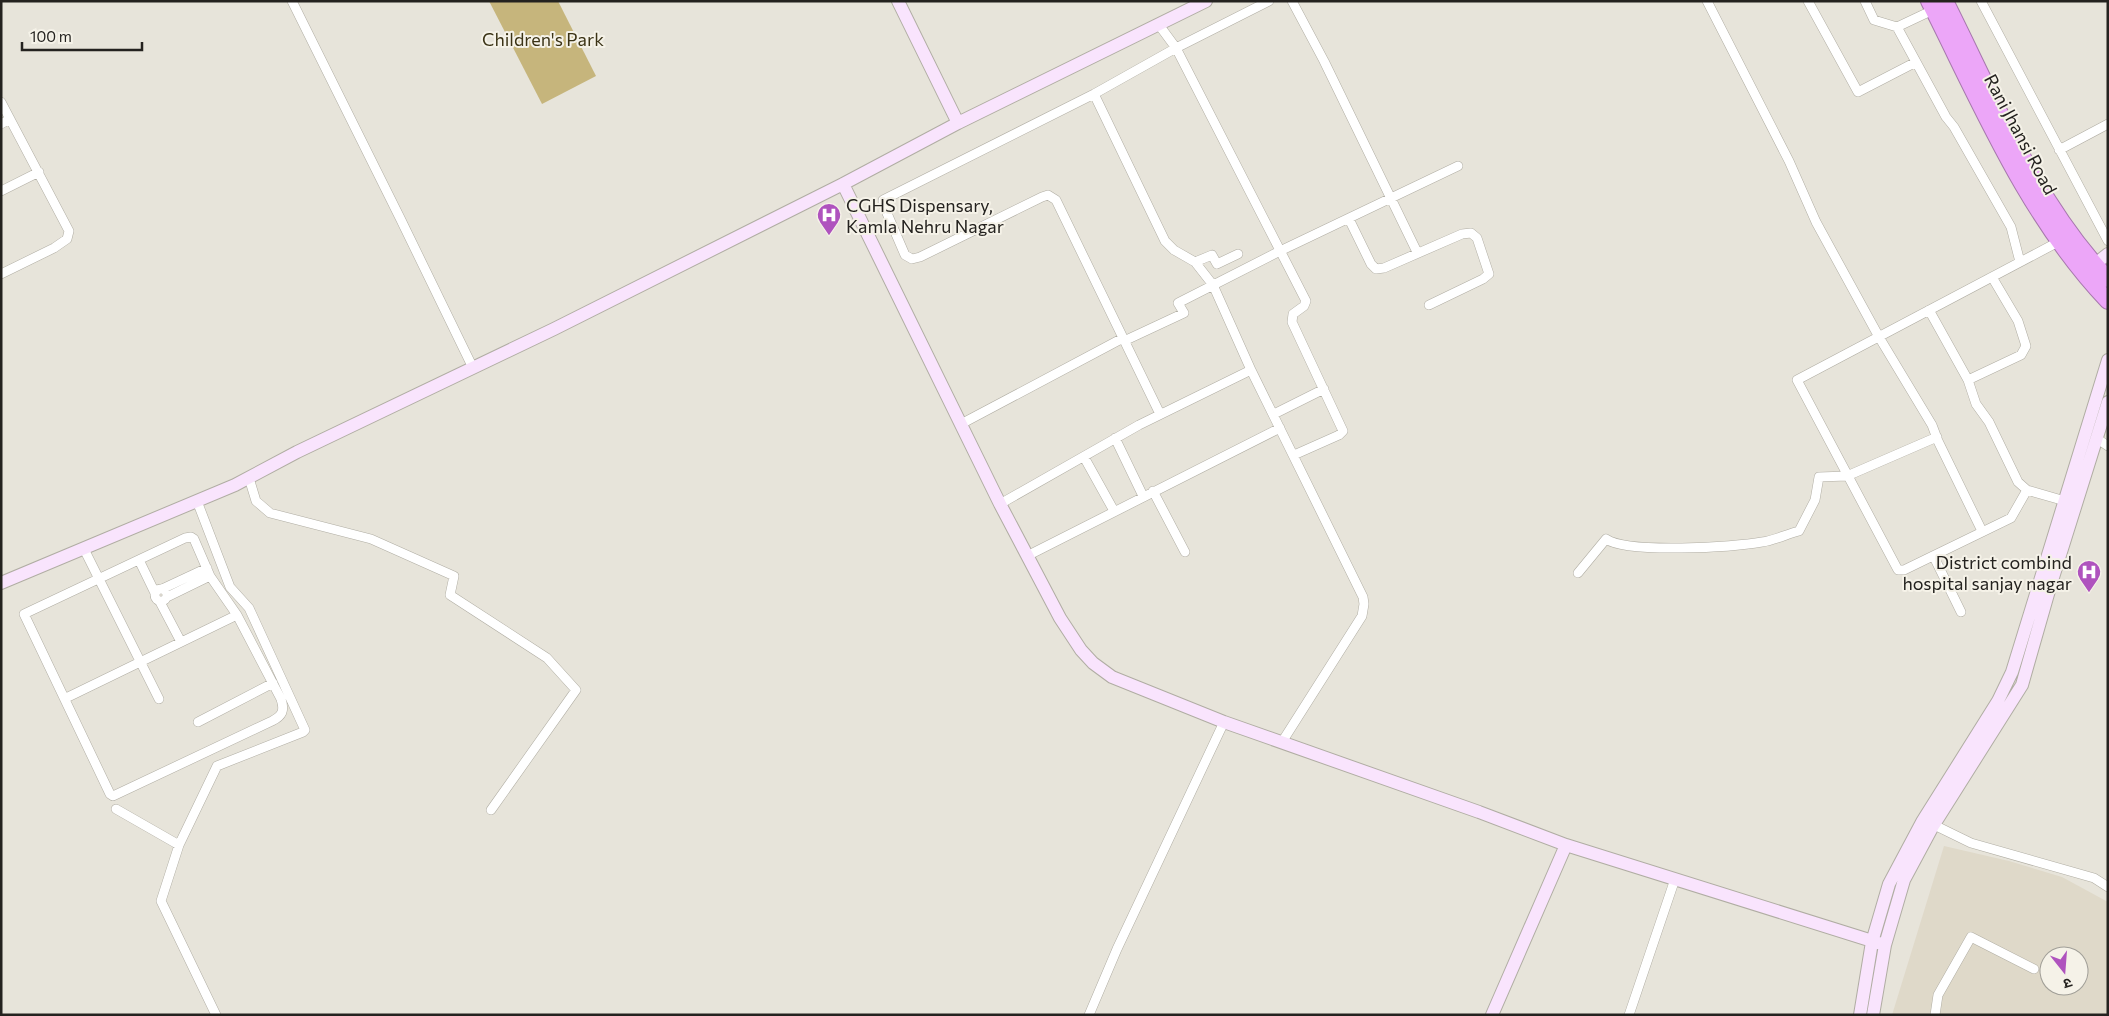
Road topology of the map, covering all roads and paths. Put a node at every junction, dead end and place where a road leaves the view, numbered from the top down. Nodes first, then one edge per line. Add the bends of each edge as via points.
1 (292, 1) edge
2 (898, 1) edge
3 (1206, 1) edge
4 (1269, 1) edge
5 (1292, 1) edge
6 (1808, 1) edge
7 (1865, 1) edge
8 (1981, 1) edge
9 (1709, 2) edge
10 (1938, 4) edge
11 (1159, 25) junction
12 (1898, 27) junction
13 (1176, 48) junction
14 (1916, 62) junction
15 (1094, 94) junction
16 (1, 102) edge
17 (10, 119) junction
18 (1, 124) edge
19 (958, 124) junction
20 (2108, 124) edge
21 (2059, 150) junction
22 (1458, 166) dead end
23 (39, 172) junction
24 (844, 184) junction
25 (1, 191) edge
26 (1390, 199) junction
27 (1349, 220) junction
28 (2060, 241) junction
29 (2108, 241) edge
30 (1280, 251) junction
31 (1417, 252) junction
32 (1238, 254) dead end
33 (2108, 254) edge
34 (1195, 262) junction
35 (2020, 262) junction
36 (2094, 265) junction
37 (1, 274) edge
38 (1992, 277) junction
39 (2108, 280) edge
40 (1213, 285) junction
41 (2108, 301) edge
42 (1429, 305) dead end
43 (1929, 310) junction
44 (1880, 337) junction
45 (1123, 340) junction
46 (2108, 360) edge
47 (473, 368) junction
48 (1251, 370) junction
49 (1968, 380) junction
50 (1324, 389) junction
51 (2108, 402) edge
52 (1160, 414) junction
53 (1274, 414) junction
54 (961, 424) junction
55 (1280, 428) junction
56 (1937, 437) junction
57 (1115, 438) junction
58 (2096, 438) junction
59 (2108, 446) edge
60 (1294, 455) junction
61 (1084, 456) junction
62 (1848, 476) junction
63 (248, 478) junction
64 (2028, 490) junction
65 (1153, 491) junction
66 (1143, 496) junction
67 (197, 501) junction
68 (2064, 501) junction
69 (1000, 504) junction
70 (1114, 511) junction
71 (1982, 531) junction
72 (84, 549) junction
73 (1185, 552) dead end
74 (1026, 556) junction
75 (1934, 557) junction
76 (139, 560) junction
77 (208, 572) junction
78 (1578, 573) dead end
79 (100, 578) junction
80 (1, 583) edge
81 (161, 595) junction
82 (1961, 612) dead end
83 (237, 614) junction
84 (182, 642) junction
85 (140, 663) junction
86 (273, 683) junction
87 (66, 698) junction
88 (159, 699) dead end
89 (198, 722) dead end
90 (1224, 722) junction
91 (1282, 742) junction
92 (116, 809) dead end
93 (491, 810) dead end
94 (1929, 822) junction
95 (179, 845) junction
96 (1566, 845) junction
97 (1675, 879) junction
98 (2108, 887) edge
99 (1879, 944) junction
100 (2034, 969) dead end
101 (216, 1015) edge
102 (1089, 1015) edge
103 (1492, 1015) edge
104 (1629, 1015) edge
105 (1860, 1015) edge
106 (1873, 1015) edge
107 (1935, 1015) edge

1 - 47 street
2 - 19 street
3 - 11 street
4 - 13 street
5 - 26 street via 1324,60
6 - 14 street via 1858,92
7 - 12 street via 1874,20
8 - 21 street
9 - 44 street via 1816,222
10 - 12 street
10 - 28 highway, Rani Jhansi Road via 2022,185
10 - 36 highway, Rani Jhansi Road via 2034,178
11 - 13 street
11 - 19 street
12 - 14 street
13 - 15 street
13 - 30 street
14 - 35 street via 2010,227
15 - 34 street via 1165,241
15 - 45 street via 890,195 883,204 905,255 912,259 1042,197 1052,197
16 - 17 street
17 - 18 street
17 - 23 street
19 - 24 street
20 - 21 street
21 - 29 street
22 - 26 street
23 - 25 street
23 - 37 street via 67,224 69,236 54,248
24 - 47 street
24 - 54 street
26 - 27 street
26 - 31 street
27 - 30 street
27 - 31 street via 1376,270
28 - 35 street
28 - 41 highway, Rani Jhansi Road via 2084,276
30 - 40 street
30 - 50 street via 1306,301 1293,314 1292,322
31 - 42 street via 1471,233 1477,238 1489,270 1484,279
32 - 34 street via 1217,264 1212,255
33 - 36 street
34 - 40 street
35 - 38 street
36 - 39 highway, Rani Jhansi Road
38 - 43 street
38 - 49 street via 2018,321 2026,346 2021,355
40 - 45 street via 1178,303 1184,313
40 - 48 street
43 - 44 street
43 - 49 street
44 - 56 street
44 - 62 street via 1797,380
45 - 52 street
45 - 54 street
46 - 68 street
47 - 63 street
48 - 52 street
48 - 53 street
49 - 64 street via 1976,404 1989,422 2018,482
50 - 53 street
50 - 60 street via 1343,431
51 - 58 street
52 - 57 street
53 - 55 street
54 - 69 street
55 - 60 street
55 - 65 street
56 - 62 street
56 - 71 street
57 - 61 street
57 - 66 street
58 - 59 street
58 - 94 street via 2022,685
60 - 91 street via 1364,604 1362,616
61 - 69 street
61 - 70 street
62 - 75 street via 1898,570
62 - 78 street via 1819,477 1815,500 1799,531 1763,542 1713,546 1645,548 1613,544 1606,539
63 - 67 street
63 - 93 street via 256,501 270,513 371,539 454,576 450,595 547,658 576,690
64 - 68 street
64 - 71 street via 2011,518
65 - 66 street
65 - 73 street
66 - 70 street
67 - 72 street
67 - 95 street via 230,587 249,608 305,730 217,766
68 - 94 street via 2012,672
69 - 74 street
70 - 74 street
71 - 75 street
72 - 79 street
72 - 80 street
74 - 90 street via 1060,618 1093,663 1112,677
75 - 82 street
76 - 77 street via 191,537
76 - 79 street
76 - 81 street
77 - 81 street
77 - 83 street
79 - 85 street
79 - 87 street via 24,614
81 - 84 street
83 - 84 street
83 - 86 street
84 - 85 street
85 - 87 street
85 - 88 street
86 - 87 street via 283,705 280,717 113,796
86 - 89 street
90 - 91 street
90 - 102 street
91 - 96 street
92 - 95 street
94 - 98 street via 1971,843 2094,878
94 - 99 street
95 - 101 street via 161,901
96 - 97 street
96 - 103 street
97 - 99 street
97 - 104 street
99 - 105 street
99 - 106 street
100 - 107 street via 1971,938 1938,995

